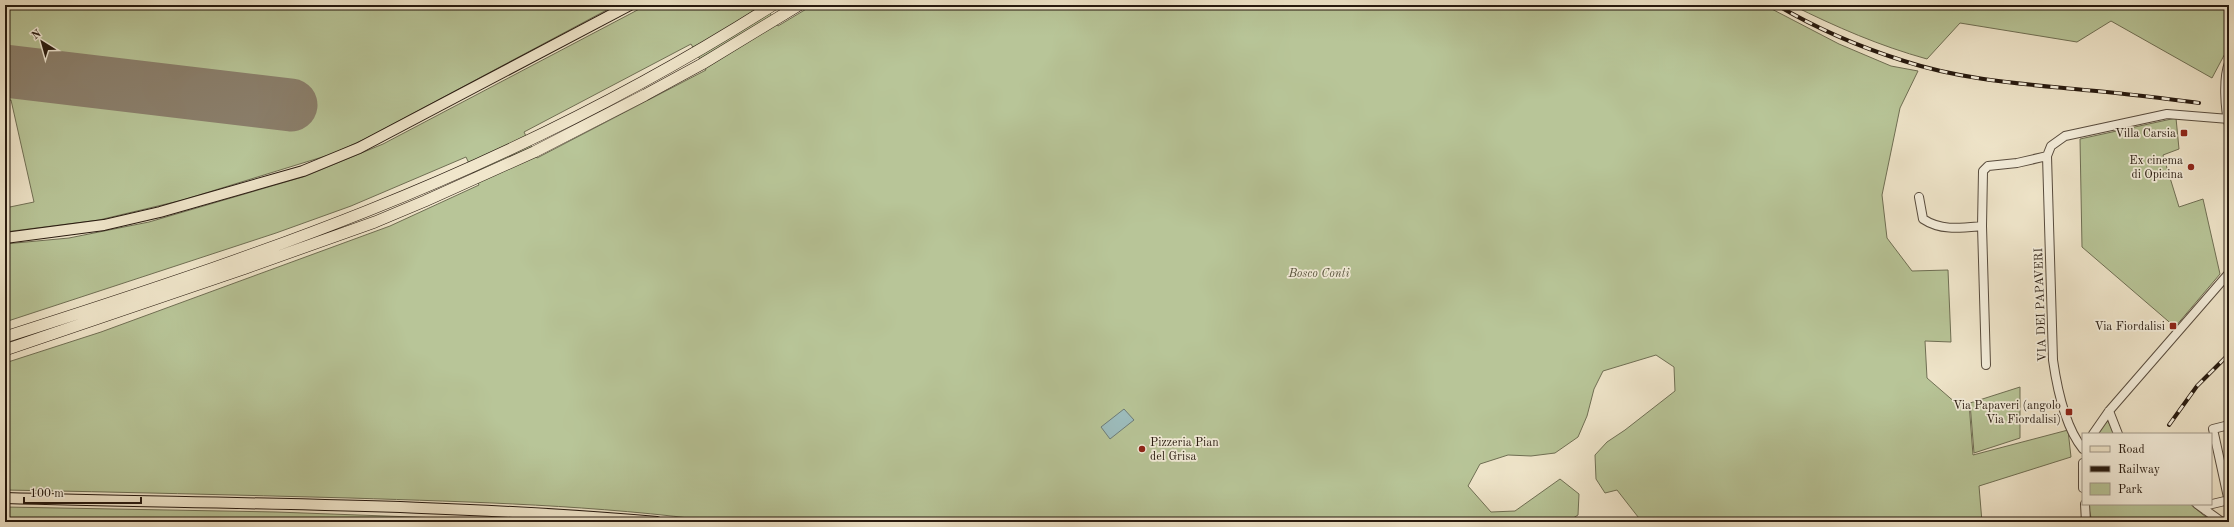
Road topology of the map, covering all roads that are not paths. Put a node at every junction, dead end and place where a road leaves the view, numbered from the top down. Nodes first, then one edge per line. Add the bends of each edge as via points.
1 (630, 5) edge
2 (799, 5) edge
3 (770, 7) edge
4 (2228, 66) edge
5 (2228, 121) edge
6 (2047, 156) junction
7 (1919, 197) dead end
8 (1982, 226) junction
9 (5, 238) edge
10 (2229, 273) edge
11 (5, 337) edge
12 (5, 350) edge
13 (1986, 365) dead end
14 (2109, 411) junction
15 (2229, 425) edge
16 (2094, 433) edge
17 (2118, 433) edge
18 (2082, 447) edge
19 (5, 498) edge
20 (2229, 501) edge
21 (2212, 504) edge
22 (2085, 505) edge
23 (2198, 505) edge
24 (2208, 505) edge
25 (2205, 510) junction
26 (657, 522) edge
27 (2086, 522) edge
28 (2222, 522) edge

1 - 9 main road via 359,148 302,171 153,214 104,225
2 - 12 highway via 702,64 534,152 476,179 375,222
3 - 11 highway via 640,83 471,166 366,211 122,299
4 - 5 street
5 - 6 street via 2167,114 2065,136 2051,146
6 - 8 street via 2017,164 1988,166 1983,171
6 - 18 street, VIA DEI PAPAVERI via 2052,348 2057,390 2073,432
7 - 8 street via 1924,219 1932,225 1953,228
8 - 13 street
10 - 14 street
14 - 16 street
14 - 17 street
15 - 20 street via 2213,429
19 - 26 main road via 451,509
20 - 21 street
22 - 27 street
23 - 25 street
24 - 25 street
25 - 28 street

